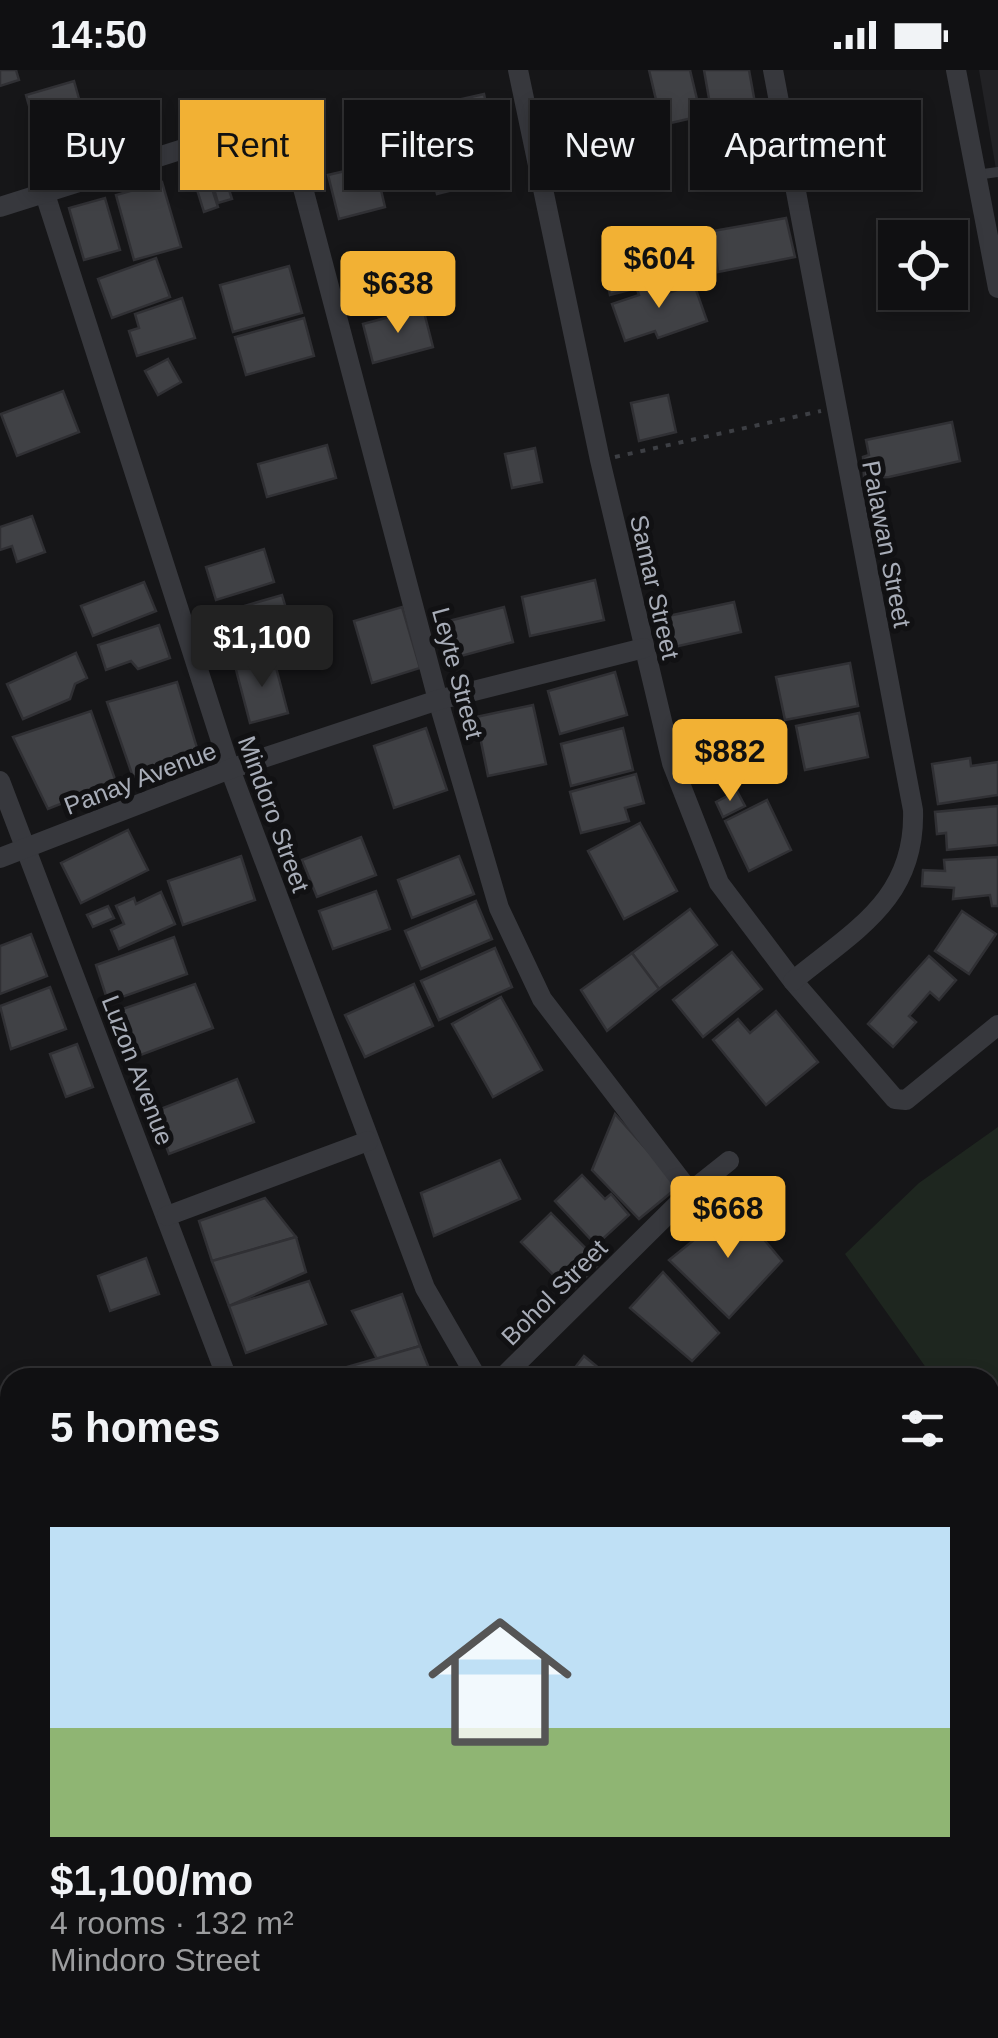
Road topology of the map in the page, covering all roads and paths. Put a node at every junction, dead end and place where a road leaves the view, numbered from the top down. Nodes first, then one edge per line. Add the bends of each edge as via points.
1 (773, 70) edge
2 (956, 70) edge
3 (522, 71) edge
4 (180, 150) edge
5 (998, 172) edge
6 (976, 175) junction
7 (304, 190) edge
8 (45, 194) junction
9 (0, 207) edge
10 (998, 288) edge
11 (835, 408) junction
12 (600, 460) junction
13 (644, 648) junction
14 (438, 700) junction
15 (230, 769) junction
16 (0, 782) edge
17 (26, 848) junction
18 (0, 858) edge
19 (792, 981) junction
20 (998, 1026) edge
21 (368, 1141) junction
22 (729, 1161) dead end
23 (690, 1192) junction
24 (167, 1216) junction
25 (223, 1368) edge
26 (471, 1368) edge
27 (512, 1368) edge

1 - 11 street, Palawan Street
2 - 6 street
3 - 12 street, Samar Street
4 - 8 street
5 - 6 lane
6 - 10 street
7 - 14 street, Leyte Street
8 - 9 street
8 - 15 street, Mindoro Street
11 - 12 path
11 - 19 street, Palawan Street via 910,790 914,843 892,896
12 - 13 street, Samar Street
13 - 14 street, Panay Avenue
13 - 19 street, Samar Street via 672,763 719,882
14 - 15 street, Panay Avenue
14 - 23 street, Leyte Street via 499,908 542,998
15 - 17 street, Panay Avenue
15 - 21 street, Mindoro Street
16 - 17 street, Luzon Avenue
17 - 18 street, Panay Avenue
17 - 24 street, Luzon Avenue
19 - 20 street, Samar Street via 887,1094 906,1100
21 - 24 street
21 - 26 street, Mindoro Street via 425,1288
22 - 23 street, Bohol Street
23 - 27 street, Bohol Street
24 - 25 street, Luzon Avenue

